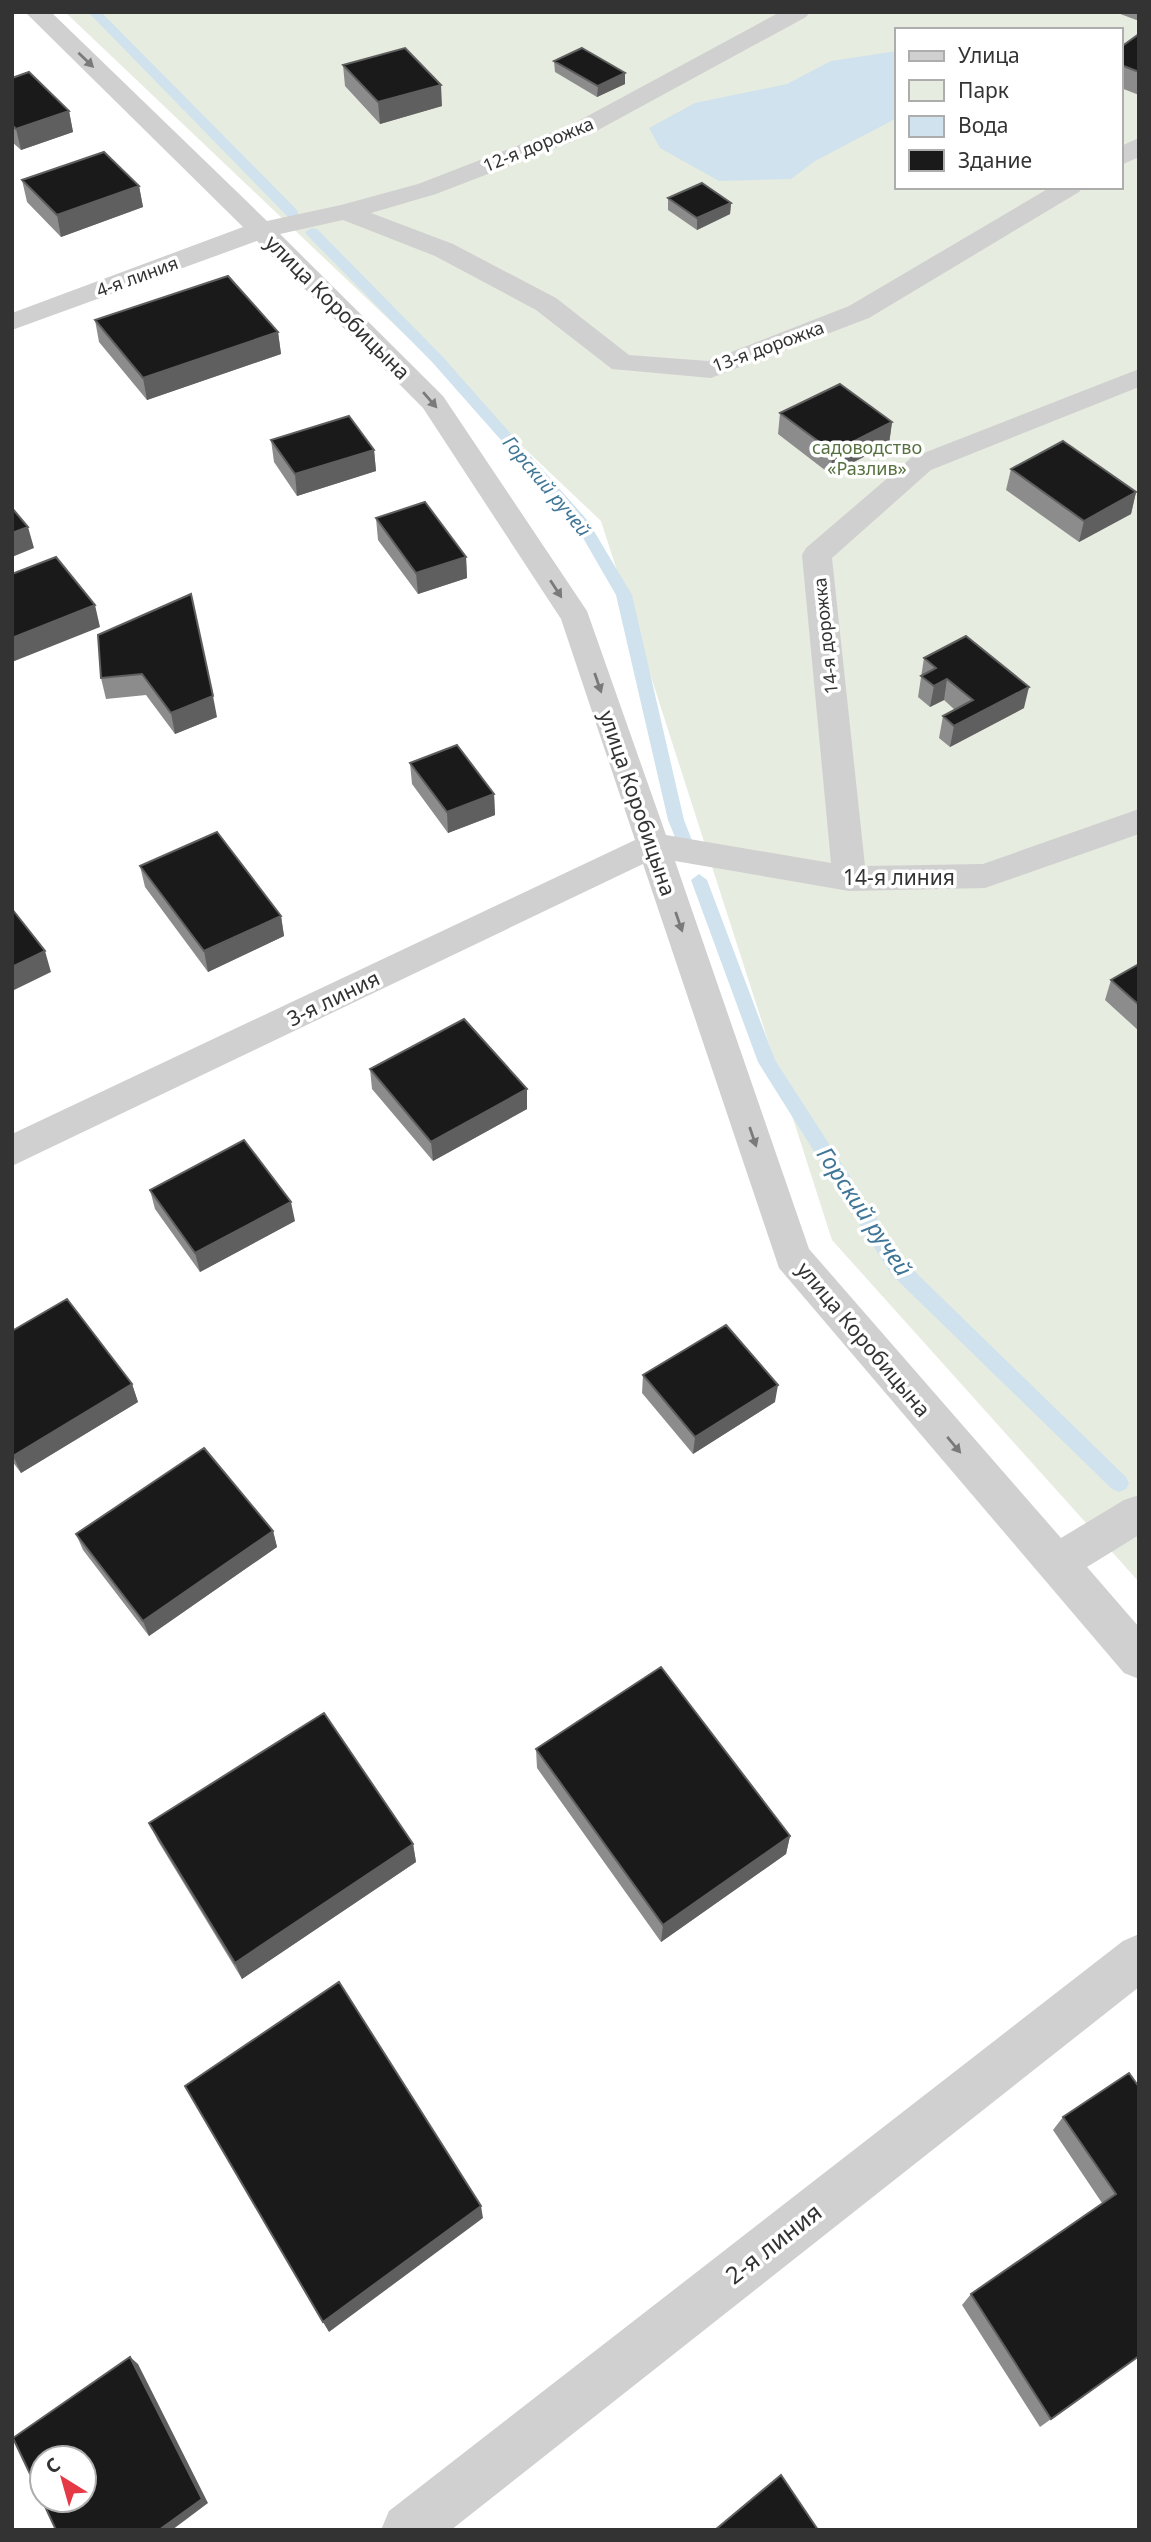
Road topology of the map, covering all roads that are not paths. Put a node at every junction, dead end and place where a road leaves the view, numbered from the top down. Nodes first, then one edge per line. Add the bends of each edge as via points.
1 (37, 12) edge
2 (797, 12) edge
3 (1139, 146) edge
4 (1123, 156) edge
5 (1067, 189) edge
6 (345, 212) junction
7 (261, 230) junction
8 (12, 322) edge
9 (1139, 377) edge
10 (1139, 821) edge
11 (653, 845) junction
12 (849, 879) junction
13 (12, 1151) edge
14 (1139, 1513) edge
15 (1055, 1564) junction
16 (1139, 1659) edge
17 (1139, 1957) edge
18 (408, 2530) edge

1 -> 7 street, улица Коробицына
2 - 6 street, 12-я дорожка via 580,130 426,189
3 - 4 street
5 - 6 street, 13-я дорожка via 859,312 711,370 622,363 546,304 444,250
6 - 7 street, 12-я дорожка
7 - 8 street, 4-я линия
7 -> 11 street, улица Коробицына via 433,402 576,618
9 - 12 street, 14-я дорожка via 921,464 817,555
10 - 12 street, 14-я линия via 985,876
11 - 12 street, 14-я линия
11 - 13 street, 3-я линия
11 -> 15 street, улица Коробицына via 793,1257
14 - 15 street
15 - 16 street, улица Коробицына
17 - 18 street, 2-я линия

